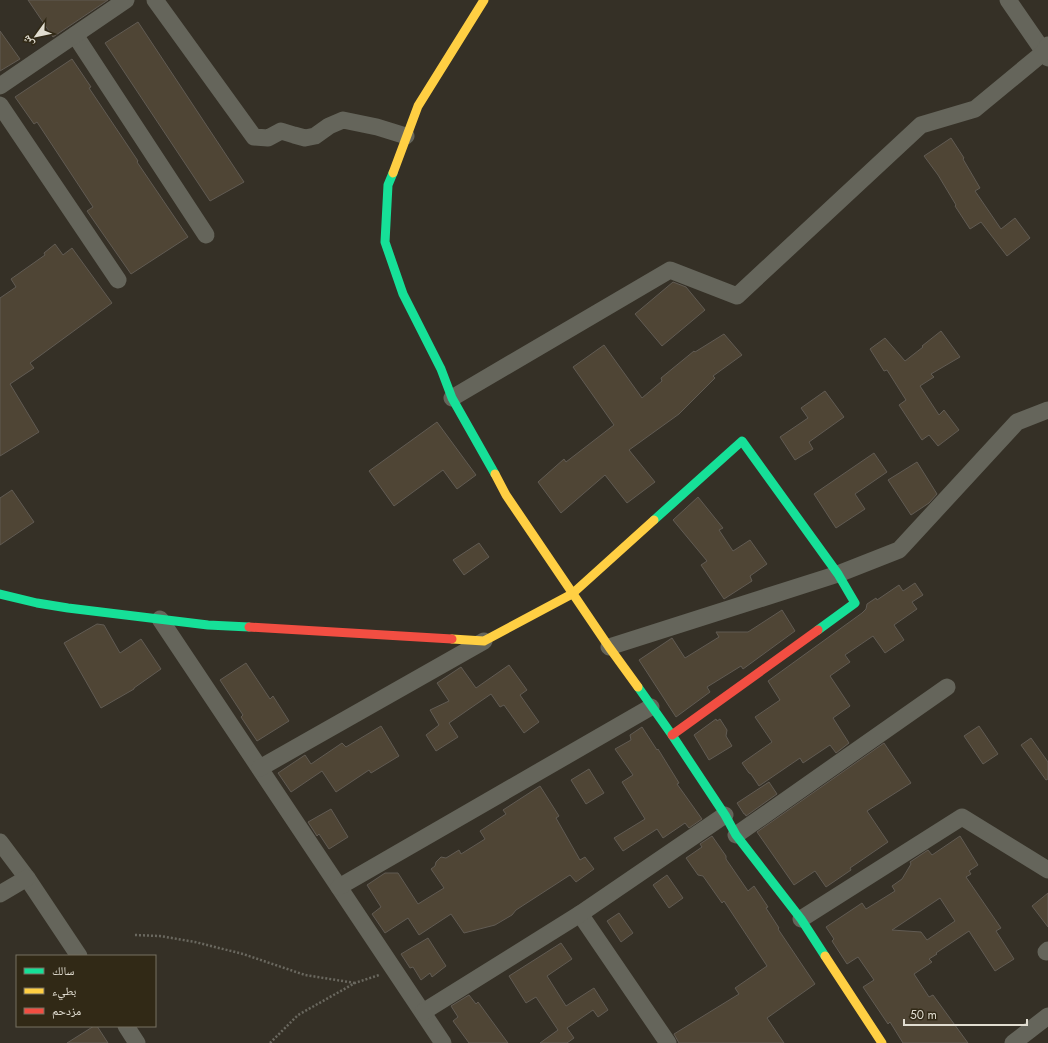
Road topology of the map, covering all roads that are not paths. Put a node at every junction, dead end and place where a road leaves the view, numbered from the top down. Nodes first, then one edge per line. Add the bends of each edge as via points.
1 (126, 0) edge
2 (155, 0) edge
3 (484, 0) edge
4 (1008, 0) edge
5 (75, 35) junction
6 (1047, 52) edge
7 (0, 86) edge
8 (0, 105) edge
9 (406, 136) junction
10 (206, 235) dead end
11 (118, 280) dead end
12 (452, 398) junction
13 (1048, 410) edge
14 (838, 574) junction
15 (0, 594) edge
16 (572, 594) junction
17 (160, 619) junction
18 (484, 641) junction
19 (608, 647) junction
20 (946, 688) dead end
21 (651, 707) junction
22 (672, 735) junction
23 (260, 768) junction
24 (724, 815) junction
25 (736, 835) junction
26 (0, 842) edge
27 (1048, 870) edge
28 (27, 878) junction
29 (340, 887) junction
30 (0, 894) edge
31 (580, 914) junction
32 (801, 919) junction
33 (78, 955) edge
34 (423, 1012) junction
35 (1048, 1016) edge
36 (127, 1027) edge
37 (137, 1043) edge
38 (443, 1043) edge
39 (668, 1043) edge
40 (882, 1043) edge
41 (1013, 1043) edge

1 - 5 street
2 - 9 street via 254,137 268,138 281,131 305,138 315,136 343,120
3 - 9 street via 418,106
4 - 6 street
5 - 7 street
5 - 10 street
6 - 12 street via 975,109 921,125 736,296 670,270
8 - 11 street
9 - 12 street via 388,185 385,242 403,294 441,369
12 - 16 street via 506,495
13 - 14 street via 1017,422 899,550
14 - 16 street via 742,441
14 - 19 street
14 - 22 street via 855,603
15 - 17 street via 37,604
16 - 18 street
16 - 19 street
17 - 18 street via 208,625
17 - 23 street
18 - 23 street
19 - 21 street
20 - 25 street
21 - 22 street
21 - 29 street
22 - 24 street
23 - 29 street
24 - 25 street
24 - 31 street
25 - 32 street
26 - 28 street
27 - 32 street via 962,817
28 - 30 street
28 - 33 street
29 - 34 street
31 - 34 street
31 - 39 street
32 - 40 street
34 - 38 street
35 - 41 street
36 - 37 street

